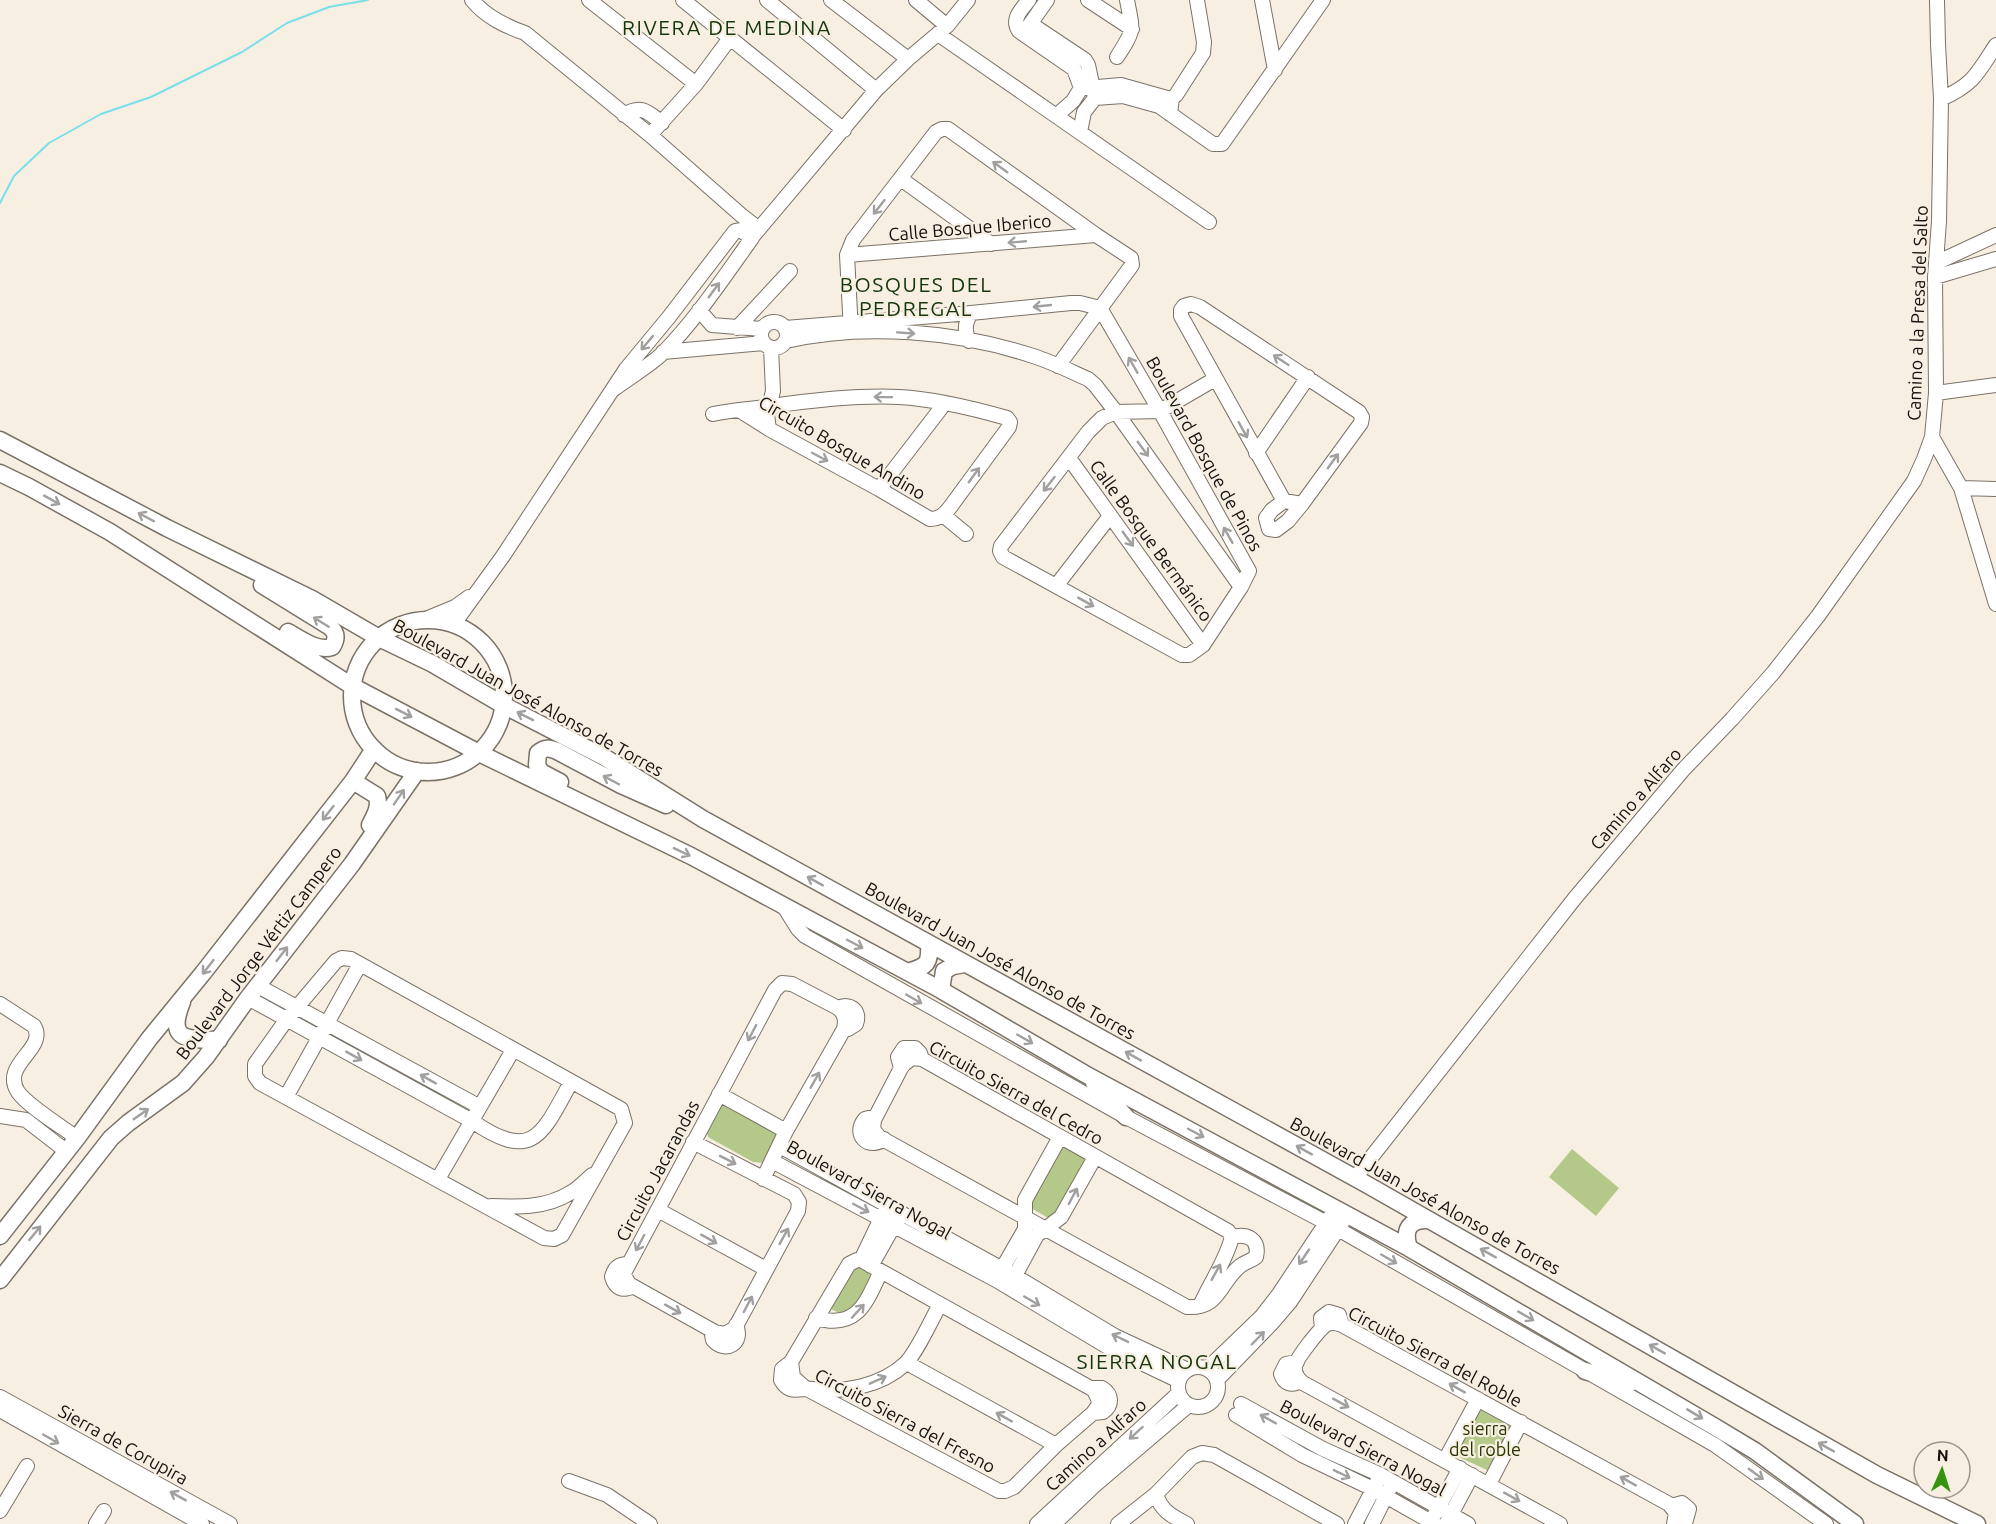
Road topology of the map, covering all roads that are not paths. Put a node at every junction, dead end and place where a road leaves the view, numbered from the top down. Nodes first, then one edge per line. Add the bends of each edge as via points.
1 (472, 0) edge
2 (589, 0) edge
3 (683, 0) edge
4 (767, 0) edge
5 (831, 0) edge
6 (916, 0) edge
7 (968, 0) edge
8 (1029, 0) edge
9 (1047, 0) edge
10 (1088, 0) edge
11 (1127, 0) edge
12 (1197, 0) edge
13 (1262, 0) edge
14 (1323, 0) edge
15 (1937, 0) edge
16 (1132, 28) junction
17 (1027, 29) junction
18 (943, 30) junction
19 (730, 38) junction
20 (1996, 45) edge
21 (1117, 57) dead end
22 (908, 59) junction
23 (1275, 70) junction
24 (696, 84) junction
25 (876, 90) junction
26 (1089, 91) junction
27 (1172, 98) junction
28 (1941, 99) junction
29 (1170, 114) junction
30 (624, 115) junction
31 (1056, 116) junction
32 (662, 123) junction
33 (844, 129) junction
34 (1080, 132) junction
35 (650, 135) junction
36 (901, 179) junction
37 (1209, 222) dead end
38 (756, 233) junction
39 (1096, 235) junction
40 (1996, 235) edge
41 (991, 244) junction
42 (847, 255) junction
43 (1996, 259) edge
44 (1935, 270) junction
45 (789, 271) dead end
46 (759, 304) junction
47 (1100, 308) junction
48 (699, 310) junction
49 (971, 313) junction
50 (947, 315) junction
51 (766, 325) junction
52 (712, 326) junction
53 (737, 327) junction
54 (851, 327) junction
55 (951, 337) junction
56 (969, 340) junction
57 (777, 341) junction
58 (709, 349) junction
59 (663, 352) junction
60 (1058, 366) junction
61 (1308, 377) junction
62 (1215, 379) junction
63 (1996, 385) edge
64 (614, 389) junction
65 (1936, 393) junction
66 (945, 403) junction
67 (789, 404) junction
68 (769, 407) junction
69 (739, 410) junction
70 (1160, 411) junction
71 (1116, 412) junction
72 (713, 414) dead end
73 (768, 429) junction
74 (1932, 437) junction
75 (0, 440) edge
76 (1256, 453) junction
77 (1069, 458) junction
78 (0, 473) edge
79 (1961, 488) junction
80 (879, 489) junction
81 (1996, 489) edge
82 (1284, 501) junction
83 (1302, 504) junction
84 (1214, 510) junction
85 (944, 515) junction
86 (1110, 516) junction
87 (1196, 521) junction
88 (966, 534) dead end
89 (198, 543) junction
90 (178, 575) junction
91 (1056, 586) junction
92 (1241, 586) junction
93 (477, 590) junction
94 (1996, 604) edge
95 (426, 619) junction
96 (453, 625) junction
97 (379, 638) junction
98 (1203, 645) junction
99 (352, 686) junction
100 (503, 705) junction
101 (374, 749) junction
102 (479, 753) junction
103 (417, 771) junction
104 (353, 781) junction
105 (703, 819) junction
106 (630, 827) junction
107 (352, 864) junction
108 (783, 905) junction
109 (929, 944) junction
110 (360, 964) junction
111 (965, 964) junction
112 (908, 972) junction
113 (942, 990) junction
114 (253, 992) junction
115 (186, 993) junction
116 (0, 1004) edge
117 (297, 1008) junction
118 (287, 1020) junction
119 (327, 1024) junction
120 (319, 1037) junction
121 (219, 1040) junction
122 (513, 1050) junction
123 (1085, 1074) junction
124 (572, 1082) junction
125 (719, 1094) junction
126 (286, 1097) junction
127 (480, 1107) junction
128 (36, 1108) junction
129 (0, 1116) edge
130 (1126, 1117) junction
131 (91, 1118) junction
132 (26, 1120) junction
133 (472, 1121) junction
134 (786, 1131) junction
135 (118, 1132) junction
136 (1059, 1137) junction
137 (693, 1142) junction
138 (72, 1144) junction
139 (780, 1146) junction
140 (1095, 1156) junction
141 (772, 1161) junction
142 (813, 1165) junction
143 (600, 1167) junction
144 (833, 1176) junction
145 (1355, 1178) junction
146 (438, 1179) junction
147 (763, 1179) junction
148 (806, 1179) junction
149 (825, 1189) junction
150 (61, 1201) junction
151 (488, 1206) junction
152 (658, 1210) junction
153 (1342, 1211) junction
154 (891, 1215) junction
155 (1024, 1217) junction
156 (1429, 1220) junction
157 (1332, 1226) junction
158 (1046, 1230) junction
159 (0, 1236) edge
160 (1232, 1237) junction
161 (1409, 1248) junction
162 (871, 1266) junction
163 (6, 1268) edge
164 (766, 1269) junction
165 (999, 1274) junction
166 (0, 1280) edge
167 (1012, 1282) junction
168 (940, 1304) junction
169 (1200, 1306) junction
170 (816, 1318) junction
171 (907, 1363) junction
172 (1207, 1369) junction
173 (1188, 1370) junction
174 (1585, 1371) junction
175 (1218, 1384) junction
176 (1179, 1387) junction
177 (805, 1388) junction
178 (1652, 1389) junction
179 (0, 1397) edge
180 (1478, 1399) junction
181 (1212, 1402) junction
182 (1189, 1405) junction
183 (1235, 1408) junction
184 (0, 1410) edge
185 (1521, 1422) junction
186 (1056, 1444) junction
187 (1445, 1461) junction
188 (27, 1466) dead end
189 (1466, 1472) junction
190 (1877, 1475) junction
191 (1387, 1479) junction
192 (569, 1481) dead end
193 (1489, 1484) junction
194 (1373, 1489) junction
195 (1156, 1494) junction
196 (1386, 1496) junction
197 (0, 1511) edge
198 (104, 1511) dead end
199 (1445, 1515) edge
200 (1854, 1522) edge
201 (1334, 1523) edge
202 (1432, 1523) edge
203 (96, 1524) edge
204 (202, 1524) edge
205 (230, 1524) edge
206 (650, 1524) edge
207 (1037, 1524) edge
208 (1054, 1524) edge
209 (1118, 1524) edge
210 (1187, 1524) edge
211 (1354, 1524) edge
212 (1372, 1524) edge
213 (1468, 1524) edge
214 (1560, 1524) edge
215 (1674, 1524) edge
216 (1826, 1524) edge
217 (1950, 1524) edge
218 (1977, 1524) edge

1 - 30 street via 491,17 525,33
2 - 24 street
3 - 19 street
4 - 25 street
5 - 22 street
6 - 18 street
7 - 18 street
8 - 17 street via 1016,19 1016,26
9 - 17 street
10 - 16 street
11 - 16 street
12 - 27 street via 1203,53
13 - 23 street
14 - 23 street
15 - 28 street, Camino a la Presa del Salto
16 - 21 street
17 - 26 street via 1074,69
18 - 22 street
18 - 31 street
19 - 24 street
19 - 33 street
20 - 28 street via 1974,78 1961,90
22 - 25 street
23 - 29 street via 1222,144 1213,144
24 - 32 street
25 - 33 street
26 - 27 street via 1121,85
26 - 29 street via 1154,104
26 - 31 street
26 - 34 street
27 - 29 street
28 - 44 street, Camino a la Presa del Salto
30 - 32 street via 639,109
30 - 35 street
31 - 34 street
32 - 35 street
33 - 38 street
34 - 37 street
35 - 38 street via 741,215
39 -> 36 street via 948,129 936,132
36 - 41 street
36 -> 42 street via 853,240
48 -> 38 street
38 -> 64 street via 735,231
39 -> 41 street, Calle Bosque Iberico
39 - 47 street via 1133,261
40 - 44 street
41 - 42 street, Calle Bosque Iberico
42 - 54 street
43 - 44 street
44 - 65 street, Camino a la Presa del Salto
45 - 46 street
46 - 51 street
46 - 53 street
47 -> 49 street, Boulevard Bosque de Pinos via 1071,303
47 - 60 street
70 -> 47 street, Boulevard Bosque de Pinos
48 - 52 street
48 - 59 street
49 - 50 street, Boulevard Bosque de Pinos
49 - 56 street via 965,330
50 - 54 street, Boulevard Bosque de Pinos
50 - 55 street via 954,320 957,330
51 - 53 street
51 - 57 street via 776,322
51 - 57 street via 761,339
52 - 53 street
52 - 58 street
54 -> 55 street, Boulevard Bosque de Pinos
54 - 57 street, Boulevard Bosque de Pinos
55 - 56 street, Boulevard Bosque de Pinos
56 - 60 street, Boulevard Bosque de Pinos
57 - 58 street, Boulevard Bosque de Pinos
57 - 67 street, Circuito Bosque Andino via 779,387
57 - 68 street, Circuito Bosque Andino
58 - 59 street, Boulevard Bosque de Pinos
59 - 64 street
60 - 71 street, Boulevard Bosque de Pinos via 1088,379
61 -> 62 street via 1200,307 1184,306 1181,316
61 - 76 street
83 -> 61 street via 1362,417
62 - 70 street
62 -> 76 street
63 - 65 street
64 - 93 street
65 - 74 street, Camino a la Presa del Salto
66 -> 67 street, Circuito Bosque Andino via 876,397
66 - 80 street
85 -> 66 street, Circuito Bosque Andino via 1010,422 971,407
67 - 68 street
68 - 69 street, Circuito Bosque Andino
68 - 73 street
69 - 72 street
69 - 73 street, Circuito Bosque Andino
70 - 71 street
70 - 84 street, Boulevard Bosque de Pinos
71 - 77 street via 1101,418
71 -> 87 street, Boulevard Bosque de Pinos
73 -> 80 street, Circuito Bosque Andino
74 - 79 street, Camino a la Presa del Salto
74 - 145 street, Camino a Alfaro via 1914,481 1811,625 1575,898
89 -> 75 main road, Boulevard Juan José Alonso de Torres
76 - 82 street
77 - 86 street, Calle Bosque Bermánico
77 -> 91 street via 1000,552 1002,557
78 -> 90 main road via 110,532
79 - 81 street
79 - 94 street, Camino a la Presa del Salto
80 - 85 street, Circuito Bosque Andino via 930,519
82 - 83 street
82 - 83 street via 1266,518 1269,529 1282,526
84 - 87 street via 1207,519
92 -> 84 street, Boulevard Bosque de Pinos via 1249,571
85 - 88 street, Circuito Bosque Andino
86 - 91 street
86 -> 98 street, Calle Bosque Bermánico
87 - 92 street, Boulevard Bosque de Pinos
90 -> 89 main road via 309,644 324,649 334,644 336,635 330,627 225,564
89 - 97 main road, Boulevard Juan José Alonso de Torres via 312,599
90 - 99 main road
91 -> 98 street via 1182,655 1189,655
92 - 98 street
93 - 95 street via 455,607
93 - 96 street
95 - 96 main road
95 - 97 main road via 401,624
96 - 100 main road via 468,633 491,657 502,688
97 - 99 main road via 365,652
97 - 100 main road, Boulevard Juan José Alonso de Torres
99 - 101 main road via 357,723
99 -> 102 main road
100 - 102 main road via 497,732
105 -> 100 main road, Boulevard Juan José Alonso de Torres via 604,757
101 - 103 main road via 392,762
101 - 104 main road, Boulevard Jorge Vértiz Campero
102 - 103 main road via 452,768
102 - 106 main road
107 -> 103 main road, Boulevard Jorge Vértiz Campero
104 - 107 main road via 372,791 379,802
104 -> 115 main road, Boulevard Jorge Vértiz Campero
105 -> 106 main road via 649,798 557,751 544,748 538,753 541,772
109 -> 105 main road, Boulevard Juan José Alonso de Torres
106 -> 108 main road
114 -> 107 main road, Boulevard Jorge Vértiz Campero
108 -> 112 main road
108 -> 130 street via 805,936
109 - 111 main road, Boulevard Juan José Alonso de Torres
109 - 112 main road via 924,966
110 - 117 street via 351,959 336,961
110 - 119 street
110 - 122 street
111 - 113 main road via 944,971
145 -> 111 main road, Boulevard Juan José Alonso de Torres
112 - 113 main road
113 -> 123 main road
114 - 117 street
114 - 118 street
114 - 121 main road, Boulevard Jorge Vértiz Campero
115 - 121 main road via 177,1019 179,1032 190,1040
115 - 131 main road, Boulevard Jorge Vértiz Campero
116 - 128 street via 37,1031 36,1042 14,1073 18,1092
117 - 118 street
117 - 119 street
118 - 120 street
118 - 126 street via 255,1064 255,1076 260,1083
119 - 120 street
127 -> 119 street
120 - 126 street
120 -> 133 street
135 -> 121 main road, Boulevard Jorge Vértiz Campero via 183,1083
122 - 124 street
122 - 127 street
123 - 130 main road
123 -> 153 main road
124 - 133 street via 543,1130 529,1140 513,1142
124 - 143 street via 621,1109 624,1115 625,1123
125 - 134 street
134 -> 125 street, Circuito Jacarandas via 844,1029 845,1018 838,1008 782,983
125 - 137 street, Circuito Jacarandas
126 - 146 street
127 - 133 street
128 - 132 street
128 - 138 street
129 - 132 street
130 - 157 street
131 - 135 main road via 88,1133 94,1139
131 - 138 main road, Boulevard Jorge Vértiz Campero
132 - 138 street
133 - 146 street
134 - 139 street, Circuito Jacarandas
135 - 150 main road, Boulevard Jorge Vértiz Campero
136 - 140 street, Circuito Sierra del Cedro
136 - 155 street via 1025,1200
136 - 155 street, Circuito Sierra del Cedro via 922,1059 910,1059 901,1068 876,1116 875,1134
137 -> 147 street
137 - 152 street, Circuito Jacarandas
138 - 150 main road via 83,1151 83,1162 63,1188
138 - 159 main road, Boulevard Jorge Vértiz Campero
139 - 141 street, Boulevard Sierra Nogal
139 - 142 street, Boulevard Sierra Nogal
158 -> 140 street via 1061,1217
140 - 160 street, Circuito Sierra del Cedro via 1228,1231
141 - 147 street
141 - 148 street, Boulevard Sierra Nogal
142 - 144 street, Boulevard Sierra Nogal
142 - 148 street
143 - 151 street via 572,1193 555,1201 520,1207
143 - 151 street via 562,1235 554,1239 544,1238
144 - 149 street
144 - 154 street, Boulevard Sierra Nogal
145 - 156 main road, Boulevard Juan José Alonso de Torres
146 - 151 street
164 -> 147 street, Circuito Jacarandas via 799,1206 794,1194
148 - 149 street, Boulevard Sierra Nogal
149 -> 154 street, Boulevard Sierra Nogal
163 -> 150 main road, Boulevard Jorge Vértiz Campero
152 -> 164 street
152 -> 164 street, Circuito Jacarandas via 628,1264 625,1277 629,1284 711,1330 730,1332
153 - 157 street
153 - 161 main road
154 - 162 street, Circuito Sierra del Fresno
154 - 165 street, Boulevard Sierra Nogal
155 - 158 street, Circuito Sierra del Cedro
155 - 165 street via 1025,1229
156 - 161 main road via 1413,1222 1408,1228
190 -> 156 main road, Boulevard Juan José Alonso de Torres
157 -> 172 street via 1262,1316
157 -> 174 street
175 -> 157 street via 1290,1302
158 - 167 street via 1037,1235
158 - 169 street, Circuito Sierra del Cedro via 1183,1306
169 -> 160 street
160 - 169 street, Circuito Sierra del Cedro via 1251,1237 1257,1245 1256,1257 1237,1269 1215,1299
161 -> 178 main road
162 - 168 street, Circuito Sierra del Fresno
162 - 170 street, Circuito Sierra del Fresno via 857,1260 849,1264
170 -> 162 street, Circuito Sierra del Fresno via 837,1322 856,1314 867,1299
163 - 166 main road, Boulevard Jorge Vértiz Campero
165 - 167 street, Boulevard Sierra Nogal
173 -> 167 street, Boulevard Sierra Nogal
167 -> 176 street, Boulevard Sierra Nogal via 1106,1346
168 - 171 street
168 - 186 street, Circuito Sierra del Fresno via 1097,1393 1099,1401 1093,1413
170 - 177 street, Circuito Sierra del Fresno via 791,1362 793,1377
177 -> 171 street via 851,1389 881,1380
186 -> 171 street
172 - 173 street
172 - 175 street
173 - 176 street
174 - 178 main road
174 -> 216 street via 1728,1453
175 - 181 street
175 - 183 street, Boulevard Sierra Nogal
176 - 182 street via 1181,1398
176 -> 207 street, Camino a Alfaro
177 - 186 street, Circuito Sierra del Fresno via 999,1491 1014,1487
178 -> 200 main road via 1755,1451
205 -> 179 street, Sierra de Corupira
180 - 185 street, Circuito Sierra del Roble
180 - 187 street
180 -> 187 street, Circuito Sierra del Roble via 1342,1325 1331,1323 1322,1328 1297,1362 1295,1370 1300,1381
181 - 182 street via 1201,1407
181 - 183 street, Boulevard Sierra Nogal
182 - 208 street, Camino a Alfaro
191 -> 183 street, Boulevard Sierra Nogal
183 -> 194 street, Boulevard Sierra Nogal via 1302,1455
184 -> 204 street, Sierra de Corupira
185 - 193 street
215 -> 185 street, Circuito Sierra del Roble via 1676,1513 1671,1506
187 - 189 street, Circuito Sierra del Roble
188 - 197 street
189 - 193 street, Circuito Sierra del Roble
189 - 199 street
190 - 217 main road via 1903,1498
190 - 218 main road, Boulevard Juan José Alonso de Torres
191 - 194 street
191 - 196 street
191 - 199 street, Boulevard Sierra Nogal
192 - 206 street via 607,1495
193 -> 214 street, Circuito Sierra del Roble
194 - 196 street, Boulevard Sierra Nogal
194 - 211 street
195 - 201 street via 1192,1457 1208,1453
195 - 209 street
195 - 210 street via 1162,1509
196 - 202 street, Boulevard Sierra Nogal
196 - 212 street
198 - 203 street
199 - 202 street
199 - 213 street, Boulevard Sierra Nogal

